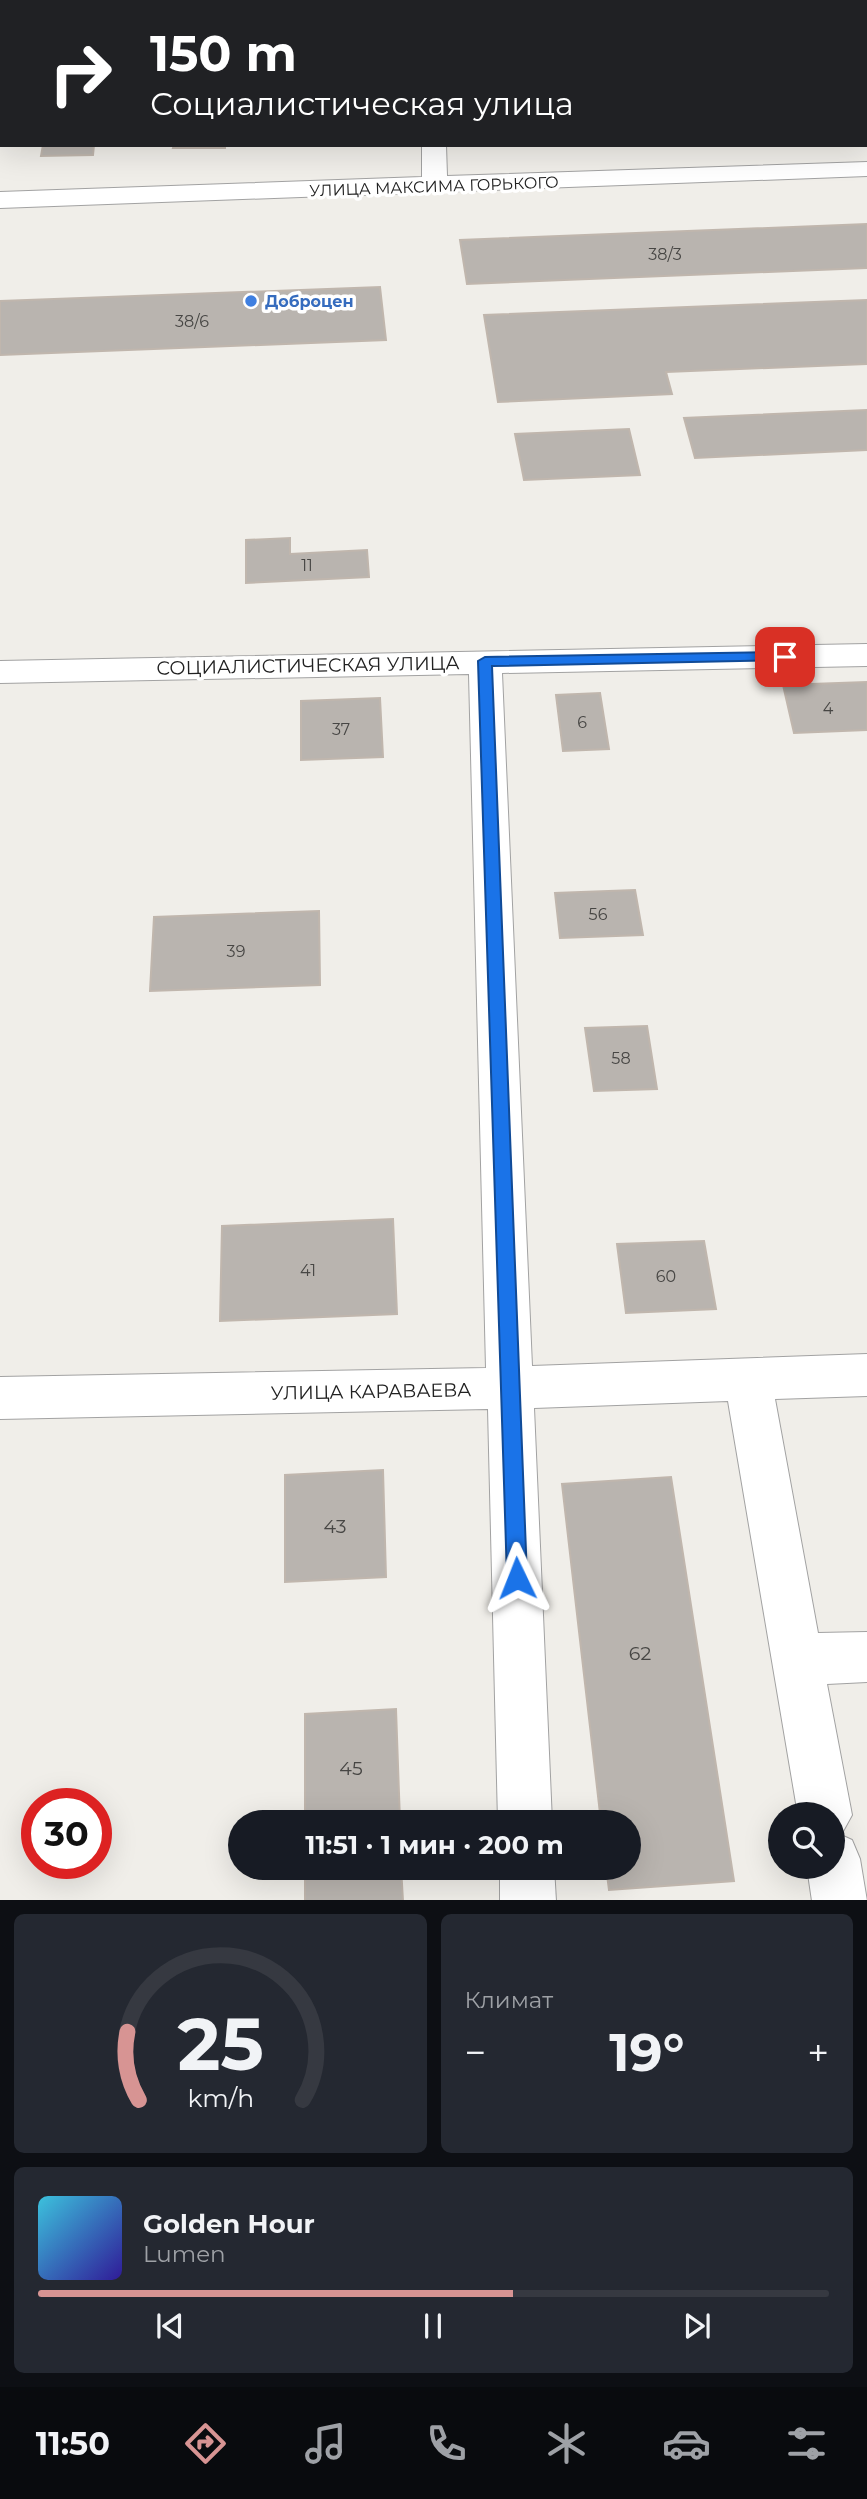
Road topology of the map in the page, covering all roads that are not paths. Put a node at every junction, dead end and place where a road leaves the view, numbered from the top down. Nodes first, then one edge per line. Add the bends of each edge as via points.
1 (434, 147) edge
2 (867, 169) edge
3 (435, 186) junction
4 (0, 200) edge
5 (867, 655) edge
6 (485, 661) junction
7 (0, 672) edge
8 (867, 1375) edge
9 (748, 1380) junction
10 (510, 1388) junction
11 (0, 1398) edge
12 (867, 1657) edge
13 (797, 1659) junction
14 (823, 1802) edge
15 (525, 1810) edge
16 (837, 1879) edge
17 (527, 1880) edge
18 (528, 1900) edge
19 (841, 1900) edge

1 - 3 street
2 - 3 street, УЛИЦА МАКСИМА ГОРЬКОГО
3 - 4 street, УЛИЦА МАКСИМА ГОРЬКОГО
5 - 6 street, СОЦИАЛИСТИЧЕСКАЯ УЛИЦА
6 - 7 street, СОЦИАЛИСТИЧЕСКАЯ УЛИЦА
6 - 10 street
8 - 9 street, УЛИЦА КАРАВАЕВА
9 - 10 street, УЛИЦА КАРАВАЕВА
9 - 13 street
10 - 11 street, УЛИЦА КАРАВАЕВА
10 - 15 street
12 - 13 street
13 - 14 street
16 - 19 street
17 - 18 street

